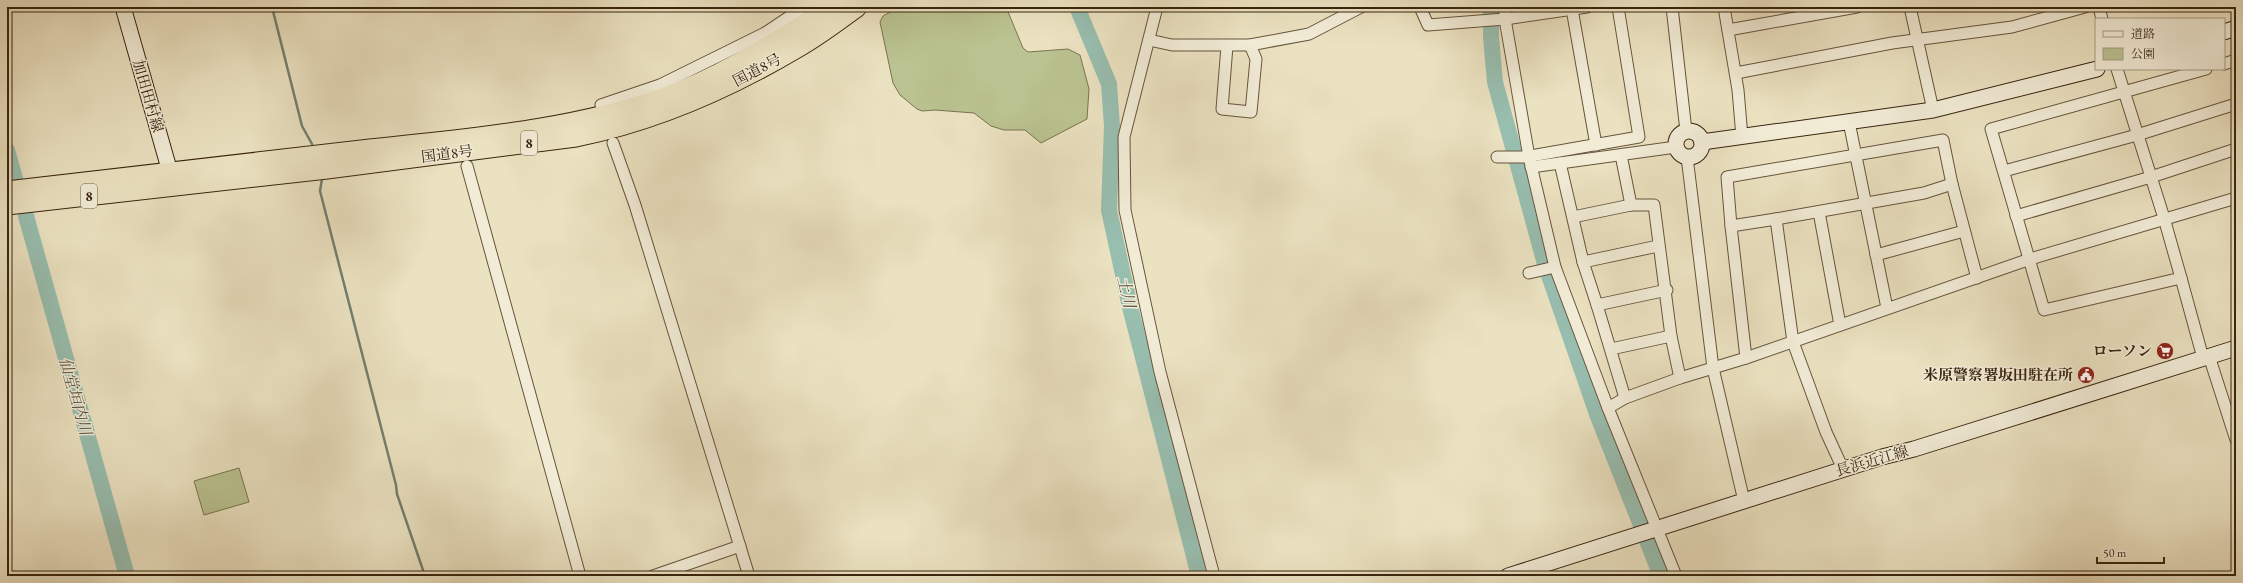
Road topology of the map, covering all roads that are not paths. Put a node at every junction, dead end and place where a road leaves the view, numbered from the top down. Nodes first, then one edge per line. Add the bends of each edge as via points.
1 (123, 7) edge
2 (804, 7) edge
3 (832, 7) edge
4 (857, 7) edge
5 (1157, 7) edge
6 (1361, 7) edge
7 (1420, 7) edge
8 (1505, 7) edge
9 (1587, 7) edge
10 (1618, 7) edge
11 (1672, 7) edge
12 (1724, 7) edge
13 (1857, 7) edge
14 (1910, 7) edge
15 (2085, 7) edge
16 (2099, 7) edge
17 (1572, 10) junction
18 (2102, 18) edge
19 (1503, 19) junction
20 (2236, 28) edge
21 (1728, 30) junction
22 (2225, 32) edge
23 (1149, 40) junction
24 (1917, 40) junction
25 (1250, 45) junction
26 (1227, 46) junction
27 (2236, 60) edge
28 (2225, 64) edge
29 (2095, 70) edge
30 (2117, 70) edge
31 (2203, 70) edge
32 (1736, 73) junction
33 (2126, 93) junction
34 (2236, 104) edge
35 (601, 105) dead end
36 (1933, 110) junction
37 (1849, 122) junction
38 (1686, 131) junction
39 (2137, 135) junction
40 (1742, 137) junction
41 (1702, 142) junction
42 (613, 143) dead end
43 (1596, 145) junction
44 (1676, 147) junction
45 (2236, 149) edge
46 (1621, 155) junction
47 (1855, 155) junction
48 (1688, 157) junction
49 (1498, 158) dead end
50 (1528, 160) junction
51 (1560, 163) junction
52 (467, 166) dead end
53 (2004, 172) junction
54 (2151, 177) junction
55 (170, 179) junction
56 (1952, 184) junction
57 (7, 191) edge
58 (2236, 198) edge
59 (1631, 204) junction
60 (1865, 204) junction
61 (7, 205) edge
62 (1819, 212) junction
63 (2016, 216) junction
64 (1573, 217) junction
65 (2164, 218) junction
66 (1776, 219) junction
67 (1731, 226) junction
68 (1964, 231) junction
69 (1658, 246) junction
70 (1876, 255) junction
71 (2030, 259) junction
72 (1583, 262) junction
73 (1555, 266) junction
74 (1528, 273) dead end
75 (1977, 278) junction
76 (2180, 278) junction
77 (1667, 290) junction
78 (1597, 305) junction
79 (1887, 308) junction
80 (1840, 325) junction
81 (1671, 336) junction
82 (1793, 342) junction
83 (2236, 348) edge
84 (1611, 349) junction
85 (2206, 357) junction
86 (1746, 358) junction
87 (1714, 368) junction
88 (1680, 378) junction
89 (1625, 398) junction
90 (1608, 408) junction
91 (2236, 440) edge
92 (1843, 469) junction
93 (1744, 501) junction
94 (1656, 529) junction
95 (740, 546) junction
96 (580, 576) edge
97 (653, 576) edge
98 (750, 576) edge
99 (1214, 576) edge
100 (1508, 576) edge
101 (1676, 576) edge

1 - 55 main road, 加田田村線
2 - 35 street via 765,33 660,85
3 - 55 highway, 国道8号 / 8 via 714,76 663,98 603,115 451,140
4 - 55 highway, 国道8号 / 8 via 798,48 728,86 668,112 608,131 343,167
5 - 23 street
6 - 25 street via 1309,34
7 - 19 street via 1428,25
8 - 19 street
9 - 17 street
10 - 43 street via 1639,137
11 - 38 street
12 - 21 street
13 - 21 street
14 - 24 street
15 - 24 street via 2012,27
16 - 18 street
17 - 19 street
17 - 43 street
19 - 50 street
20 - 22 main road
21 - 32 street
23 - 26 street via 1172,45
23 - 99 street via 1124,137 1125,210 1160,372
24 - 32 street
24 - 36 street
25 - 26 street
25 - 26 street via 1256,59 1251,112 1222,109
27 - 28 street
29 - 36 main road
30 - 33 street
31 - 33 street
32 - 40 street
33 - 39 street
33 - 53 street via 1991,129
34 - 39 street
36 - 37 main road
37 - 40 main road
37 - 47 street
38 - 41 main road via 1698,135
38 - 44 main road via 1676,138
39 - 53 street
39 - 54 street
40 - 41 main road
41 - 48 main road via 1698,153
42 - 95 street via 635,204
43 - 50 street
44 - 46 street
44 - 48 main road via 1680,154
45 - 54 street
46 - 51 street
46 - 59 street
47 - 56 street via 1943,140
47 - 60 street
47 - 67 street via 1727,177
48 - 87 street
49 - 50 street
50 - 51 street
50 - 73 street
51 - 64 street
52 - 96 street
53 - 63 street
54 - 63 street
54 - 65 street
55 - 57 highway, 国道8号 / 8
55 - 61 highway, 国道8号 / 8
56 - 60 street via 1924,193
56 - 68 street
58 - 65 street
59 - 64 street
59 - 69 street via 1654,205
60 - 62 street
60 - 70 street
62 - 66 street
62 - 80 street
63 - 71 street
64 - 72 street
65 - 71 street
65 - 76 street
66 - 67 street
66 - 82 street
67 - 86 street
68 - 70 street
68 - 75 street
69 - 72 street
69 - 77 street
70 - 79 street
71 - 75 street
71 - 76 street via 2044,310
72 - 78 street
73 - 74 street
73 - 90 street
75 - 79 street
76 - 85 street
77 - 78 street
77 - 81 street
78 - 84 street
79 - 80 street
80 - 82 street
81 - 84 street
81 - 88 street
82 - 86 street
82 - 92 street via 1826,432
83 - 85 main road, 長浜近江線
84 - 89 street
85 - 91 street
85 - 92 main road, 長浜近江線
86 - 87 street
87 - 88 street
87 - 93 street
88 - 89 street
89 - 90 street
90 - 94 street
92 - 93 main road, 長浜近江線
93 - 94 main road, 長浜近江線
94 - 100 main road, 長浜近江線
94 - 101 street
95 - 97 street
95 - 98 street

